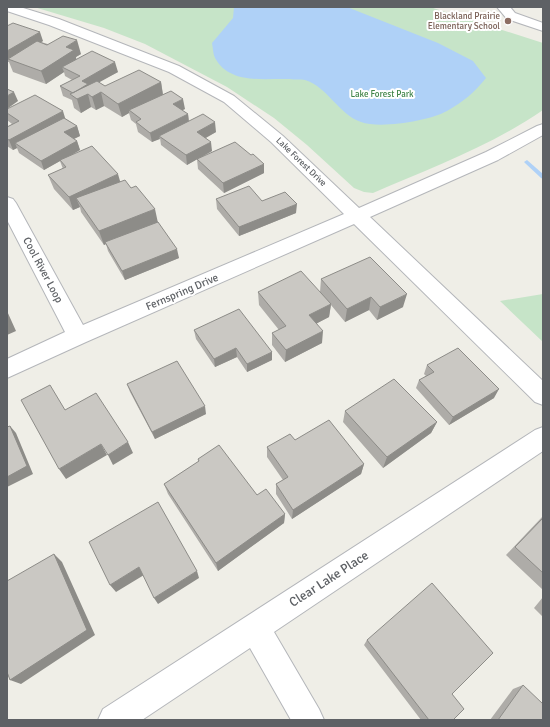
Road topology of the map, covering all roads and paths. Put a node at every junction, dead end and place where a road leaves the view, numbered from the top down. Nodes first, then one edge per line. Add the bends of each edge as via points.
1 (7, 7) edge
2 (503, 7) edge
3 (543, 27) edge
4 (542, 130) edge
5 (7, 203) edge
6 (358, 216) junction
7 (78, 336) junction
8 (7, 369) edge
9 (543, 395) edge
10 (543, 438) edge
11 (255, 628) junction
12 (114, 720) edge
13 (308, 720) edge

1 - 6 street, Lake Forest Drive via 54,22 167,66 229,99 277,139
2 - 3 street via 510,16
4 - 6 street, Fernspring Drive via 492,156
5 - 7 street, Cool River Loop
6 - 7 street, Fernspring Drive
6 - 9 street, Lake Forest Drive
7 - 8 street, Fernspring Drive
10 - 11 street, Clear Lake Place
11 - 12 street, Clear Lake Place
11 - 13 street

